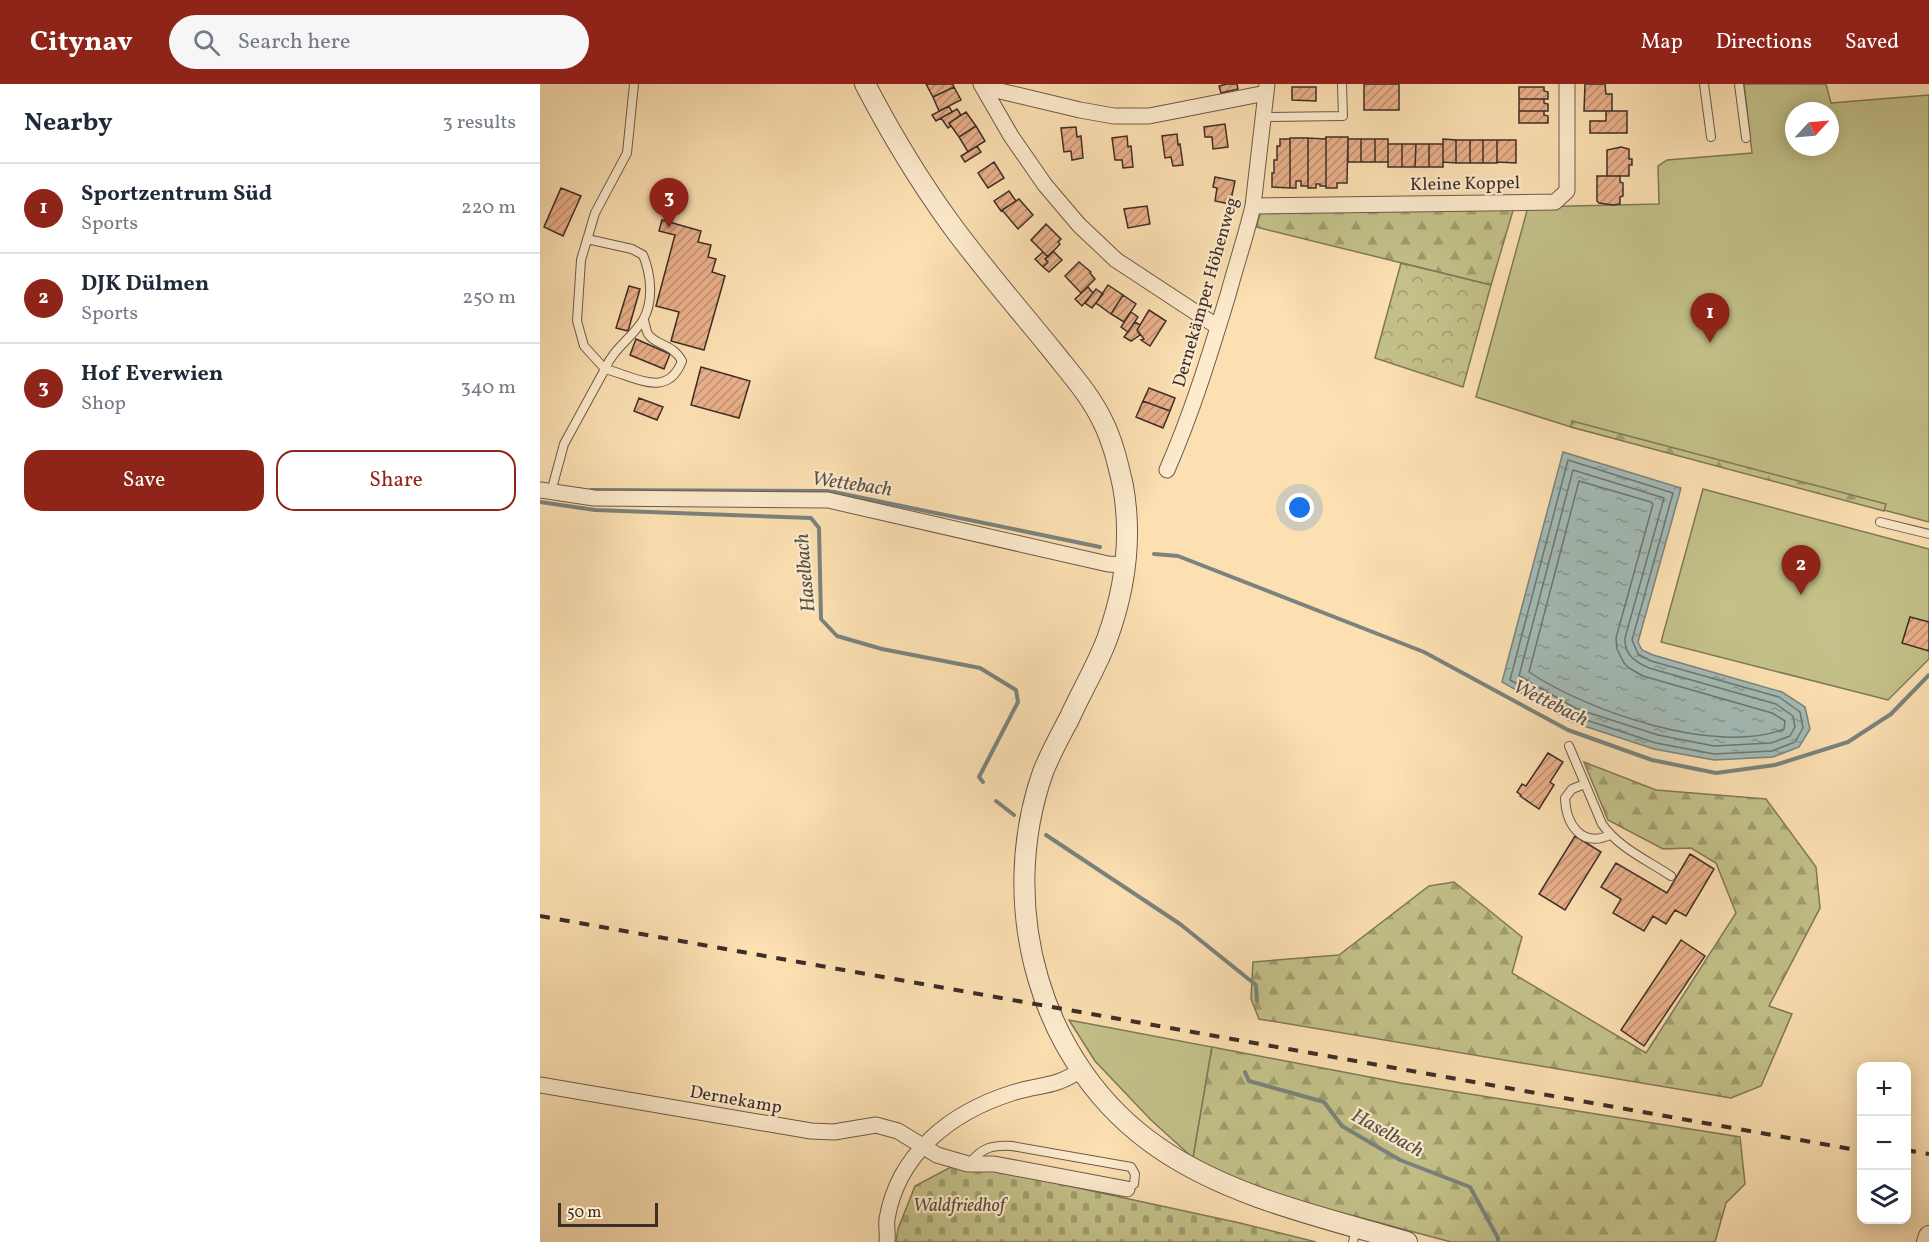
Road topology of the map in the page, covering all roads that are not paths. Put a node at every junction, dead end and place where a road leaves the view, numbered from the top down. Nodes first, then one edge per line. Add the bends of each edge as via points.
1 (634, 84) edge
2 (865, 84) edge
3 (1342, 84) edge
4 (1567, 84) edge
5 (1704, 84) edge
6 (1739, 84) edge
7 (982, 86) edge
8 (1266, 89) edge
9 (1263, 117) junction
10 (1711, 137) dead end
11 (1746, 138) dead end
12 (1252, 206) junction
13 (587, 239) junction
14 (644, 320) junction
15 (1218, 327) junction
16 (605, 369) junction
17 (1167, 470) dead end
18 (546, 491) edge
19 (1880, 522) dead end
20 (1929, 534) edge
21 (1126, 565) junction
22 (1569, 746) dead end
23 (1585, 784) junction
24 (1610, 835) junction
25 (1671, 876) dead end
26 (1081, 1070) junction
27 (540, 1085) edge
28 (922, 1145) junction
29 (968, 1164) junction
30 (1127, 1189) joint
31 (1354, 1234) edge
32 (1929, 1236) edge
33 (887, 1242) edge
34 (1407, 1242) edge
35 (1927, 1242) edge

1 - 13 lane via 627,153 598,205
2 - 21 street via 917,176 950,224 1084,390 1103,421 1124,490
3 - 9 lane via 1343,116
4 - 12 street, Kleine Koppel via 1567,191 1555,202
5 - 10 lane
6 - 11 lane
7 - 8 street via 1114,116 1149,116
7 - 15 street via 1045,185 1079,225 1116,260
8 - 9 street, Dernekämper Höhenweg
9 - 12 street, Dernekämper Höhenweg
12 - 15 street, Dernekämper Höhenweg
13 - 14 lane via 644,255 650,271 650,298
13 - 16 lane via 581,260 577,321 584,346
14 - 16 lane via 609,359
14 - 16 lane via 648,334 677,352 682,361 677,372 664,382 652,384
15 - 17 street, Dernekämper Höhenweg
16 - 18 lane via 564,444
18 - 21 street via 594,498 828,500
19 - 20 lane
21 - 26 street via 1106,641 1044,770 1031,815 1025,862 1024,914 1038,983 1067,1049
22 - 23 lane
23 - 24 lane
23 - 24 lane via 1572,789 1565,798 1569,821 1585,837
24 - 25 lane
26 - 28 street via 1064,1081 1014,1093 959,1115
26 - 31 street via 1129,1124 1160,1148 1217,1180
27 - 28 street, Dernekamp via 810,1131 834,1132 876,1125 898,1131
28 - 29 street, Dernekamp via 937,1155
28 - 33 street via 895,1192 886,1220
29 - 30 street, Dernekamp via 994,1164
29 - 30 lane via 982,1150 994,1145 1012,1146 1131,1167 1134,1184
31 - 34 street
32 - 35 street

